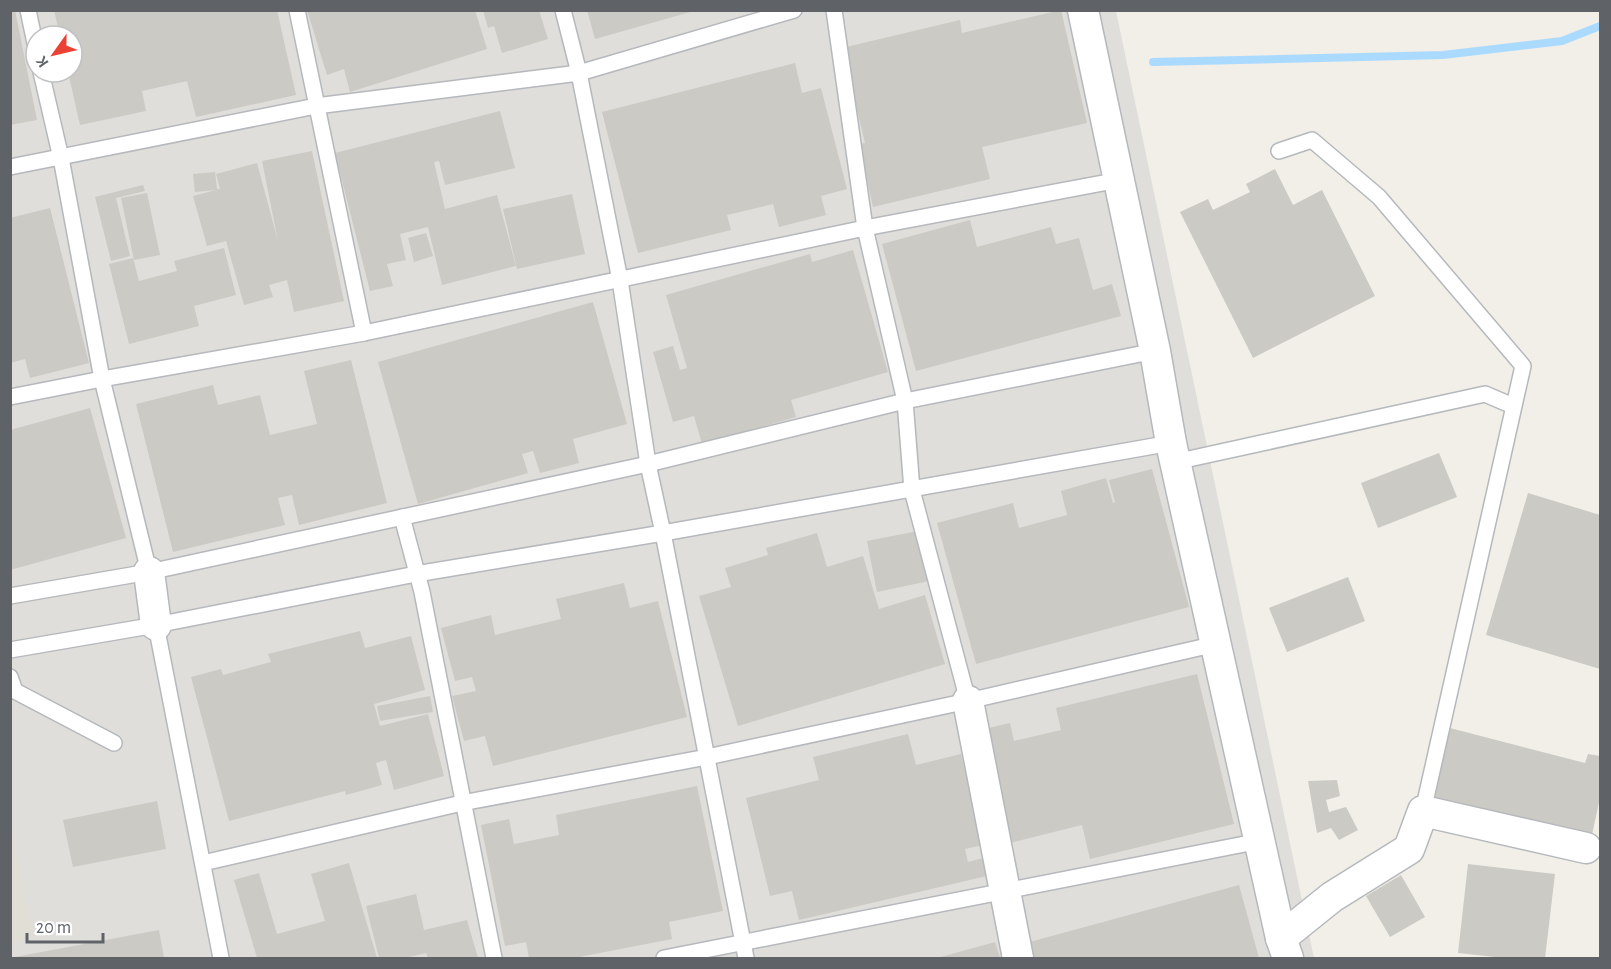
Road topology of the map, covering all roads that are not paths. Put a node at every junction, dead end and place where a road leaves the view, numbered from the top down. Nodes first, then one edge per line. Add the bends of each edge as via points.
1 (297, 10) edge
2 (563, 10) edge
3 (794, 10) edge
4 (834, 10) edge
5 (1083, 10) edge
6 (579, 73) junction
7 (44, 84) edge
8 (316, 106) junction
9 (1279, 151) dead end
10 (61, 158) junction
11 (10, 167) edge
12 (1119, 180) junction
13 (865, 228) junction
14 (620, 280) junction
15 (364, 333) junction
16 (1155, 351) junction
17 (102, 379) junction
18 (10, 397) edge
19 (905, 401) junction
20 (1513, 406) junction
21 (1173, 453) junction
22 (648, 464) junction
23 (912, 490) junction
24 (402, 517) junction
25 (663, 533) junction
26 (149, 572) junction
27 (416, 574) junction
28 (10, 596) edge
29 (156, 626) junction
30 (1216, 644) junction
31 (10, 650) edge
32 (10, 676) edge
33 (968, 701) junction
34 (114, 742) dead end
35 (707, 757) junction
36 (462, 804) junction
37 (1423, 811) junction
38 (1260, 842) junction
39 (1586, 849) dead end
40 (202, 863) junction
41 (1004, 891) junction
42 (743, 942) junction
43 (1285, 948) edge
44 (221, 958) edge
45 (495, 958) edge
46 (664, 958) edge
47 (746, 958) edge
48 (1018, 958) edge

1 - 8 lane
2 - 6 lane
3 - 6 lane
4 - 13 lane
5 - 12 street
6 - 8 lane
6 - 14 lane
7 - 10 lane
8 - 10 lane
8 - 15 lane
9 - 20 lane via 1312,140 1379,196 1522,366
10 - 11 lane
10 - 17 lane
12 - 13 lane
12 - 16 street
13 - 14 lane
13 - 19 lane
14 - 15 lane
14 - 22 lane
15 - 17 lane
16 - 19 lane
16 - 21 street
17 - 18 lane
17 - 26 lane
19 - 22 lane
19 - 23 lane
20 - 21 lane via 1485,394
20 - 37 lane
21 - 23 lane
21 - 30 street
22 - 24 lane
22 - 25 lane
23 - 25 lane
23 - 33 lane
24 - 26 lane
24 - 27 lane
25 - 27 lane
25 - 35 lane
26 - 28 lane
26 - 29 street
27 - 29 lane
27 - 36 lane
29 - 31 lane
29 - 40 lane
30 - 33 lane
30 - 38 street
32 - 34 lane via 15,690
33 - 35 lane
33 - 41 street
35 - 36 lane
35 - 42 lane
36 - 40 lane
36 - 45 lane
37 - 39 street
37 - 43 street via 1409,849 1332,897
38 - 41 lane
38 - 43 street
40 - 44 lane
41 - 42 lane
41 - 48 street
42 - 46 lane
42 - 47 lane

